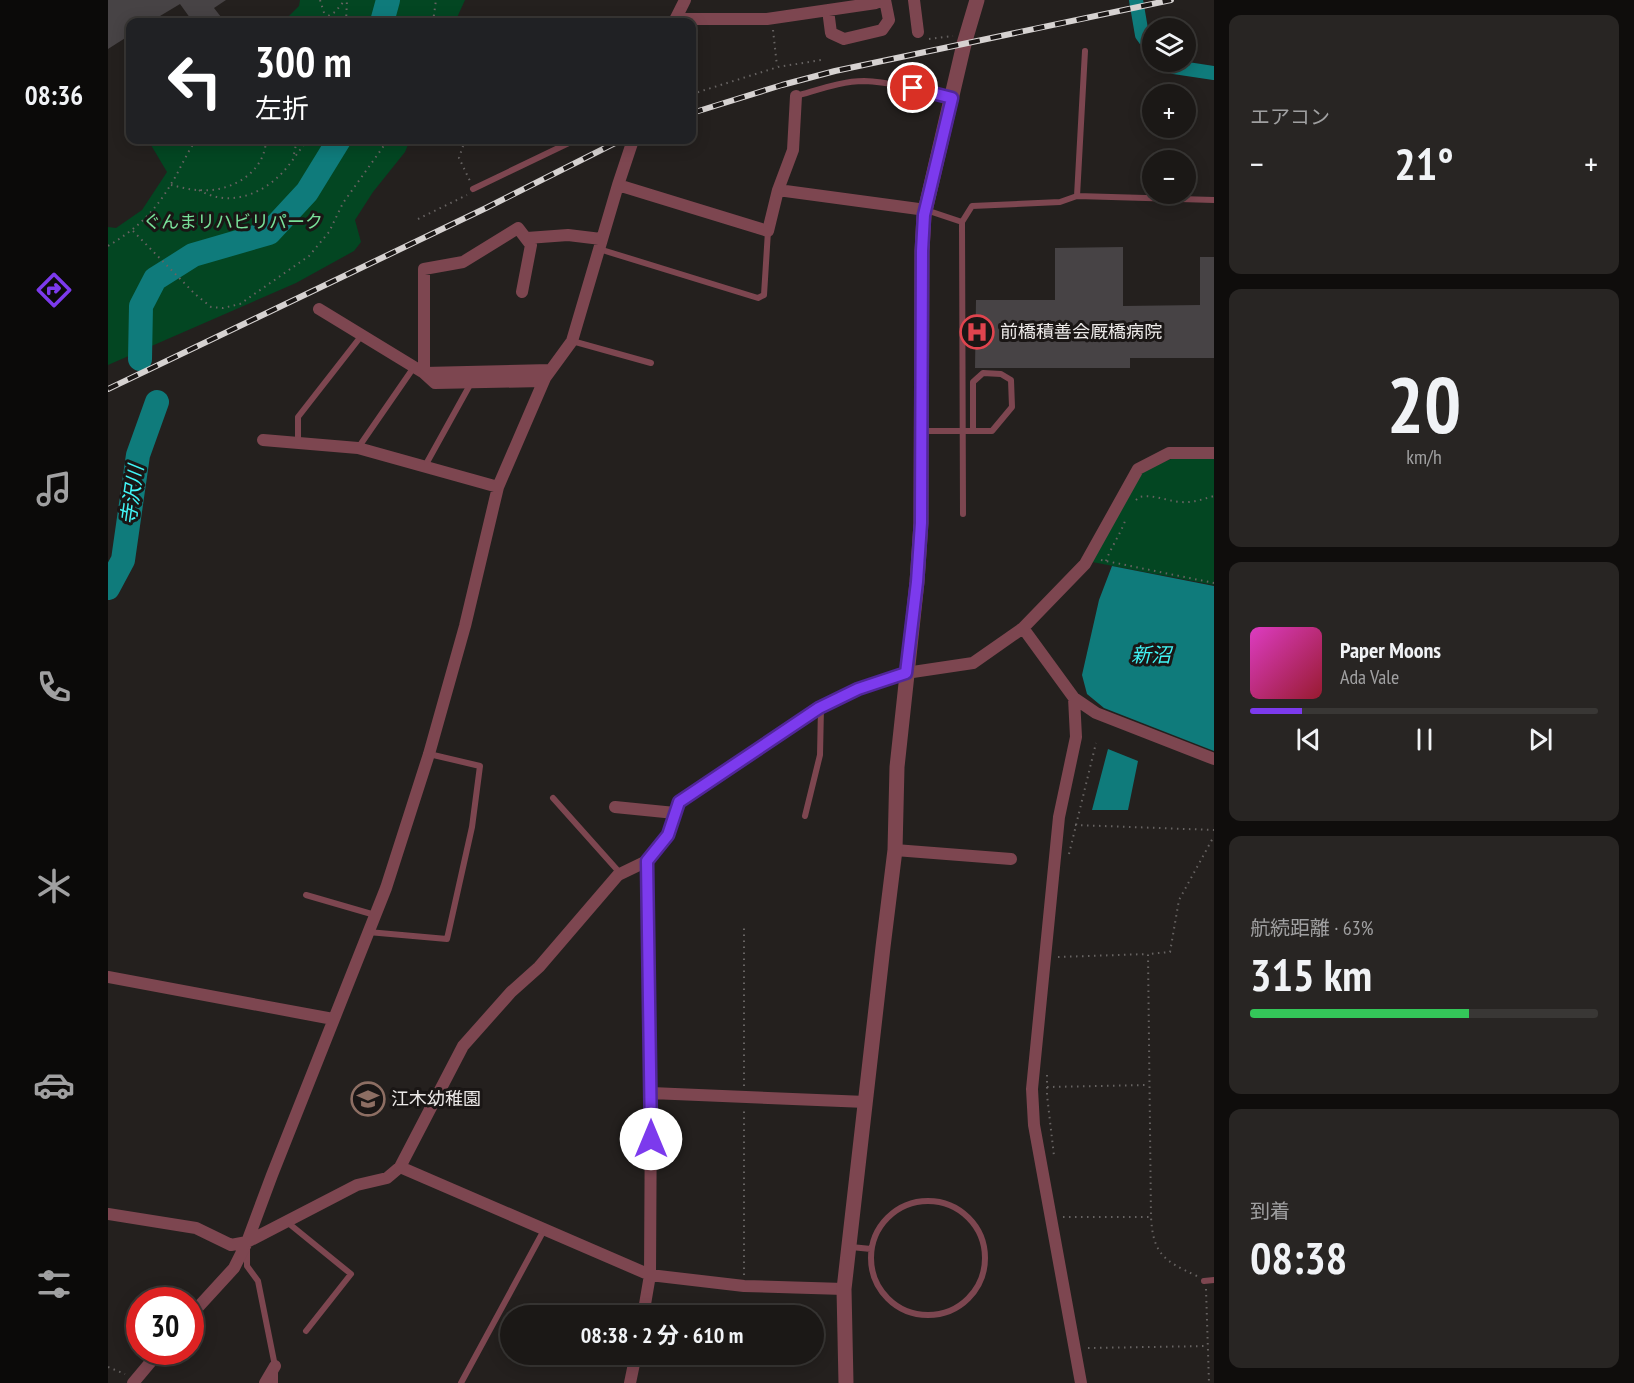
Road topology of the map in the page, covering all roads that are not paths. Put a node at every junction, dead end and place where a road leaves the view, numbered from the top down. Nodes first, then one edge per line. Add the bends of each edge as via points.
1 (685, 0) edge
2 (883, 0) edge
3 (914, 0) edge
4 (972, 2) edge
5 (828, 10) junction
6 (677, 18) edge
7 (696, 20) edge
8 (920, 36) road end
9 (1085, 51) dead end
10 (796, 96) joint
11 (952, 98) junction
12 (567, 144) edge
13 (632, 144) edge
14 (618, 185) junction
15 (473, 189) road end
16 (778, 190) junction
17 (1077, 196) junction
18 (1214, 200) edge
19 (926, 210) junction
20 (962, 222) junction
21 (768, 231) junction
22 (527, 238) junction
23 (600, 244) junction
24 (522, 292) dead end
25 (319, 309) dead end
26 (363, 335) junction
27 (572, 341) junction
28 (651, 363) dead end
29 (419, 370) junction
30 (550, 370) junction
31 (543, 381) junction
32 (471, 382) junction
33 (921, 431) junction
34 (962, 431) junction
35 (973, 431) junction
36 (263, 441) dead end
37 (298, 443) junction
38 (358, 448) junction
39 (1214, 453) edge
40 (425, 466) junction
41 (498, 487) junction
42 (963, 514) dead end
43 (1023, 628) junction
44 (906, 673) junction
45 (1074, 698) junction
46 (822, 706) junction
47 (429, 754) junction
48 (1214, 759) edge
49 (553, 798) dead end
50 (615, 807) dead end
51 (675, 813) junction
52 (805, 816) dead end
53 (895, 850) junction
54 (1011, 859) dead end
55 (647, 861) junction
56 (621, 873) junction
57 (306, 895) dead end
58 (375, 915) junction
59 (368, 932) junction
60 (108, 978) edge
61 (333, 1019) junction
62 (651, 1093) junction
63 (866, 1102) junction
64 (400, 1167) junction
65 (108, 1214) edge
66 (287, 1221) junction
67 (544, 1230) junction
68 (247, 1242) junction
69 (849, 1247) junction
70 (871, 1249) junction
71 (650, 1275) junction
72 (1214, 1280) edge
73 (1204, 1281) road end
74 (844, 1289) junction
75 (204, 1301) edge
76 (645, 1305) edge
77 (306, 1331) dead end
78 (148, 1365) edge
79 (634, 1365) edge
80 (274, 1366) junction
81 (134, 1381) edge
82 (265, 1383) edge
83 (275, 1383) edge
84 (461, 1383) edge
85 (630, 1383) edge
86 (846, 1383) edge
87 (1081, 1383) edge

1 - 6 street
2 - 5 street
2 - 5 street via 889,20 882,30 844,39 831,33
3 - 8 street
4 - 11 street
5 - 7 street via 771,18
9 - 17 lane
10 - 11 lane via 864,81
10 - 16 street via 793,150
11 - 19 street
12 - 15 lane
13 - 14 street
14 - 21 street
14 - 23 street
16 - 19 street
16 - 21 street
17 - 18 lane
17 - 20 lane via 1060,202 972,206
19 - 20 lane
19 - 33 street via 922,251
20 - 34 lane
21 - 23 lane via 764,295 758,298
22 - 23 street via 568,235
22 - 24 street via 531,244
22 - 29 street via 518,228 463,262 424,269
23 - 27 street
25 - 26 street
26 - 29 street
26 - 37 lane via 298,417
27 - 28 lane
27 - 30 street
29 - 30 street
29 - 32 street via 435,383
29 - 38 lane
30 - 31 street
31 - 32 street
31 - 41 street
32 - 40 lane
33 - 34 lane
33 - 44 street via 921,523
34 - 35 lane
34 - 42 lane
35 - 35 lane via 992,431 1012,407 1011,380 1001,374 983,373 973,382
36 - 37 street
37 - 38 street
38 - 40 street
39 - 43 street via 1168,453 1138,469 1085,564
40 - 41 street
41 - 47 street
43 - 44 street via 973,663
43 - 45 street
44 - 46 street
44 - 53 street via 897,767
45 - 48 street via 1096,713
45 - 87 street via 1076,738 1059,817 1032,1089 1034,1125
46 - 51 street via 679,802
46 - 52 lane via 820,755
47 - 58 street
47 - 59 lane via 480,766 472,827 447,939
49 - 56 lane
50 - 51 street
51 - 55 street via 668,835
53 - 54 street
53 - 63 street
55 - 56 street
55 - 62 street
56 - 64 street via 463,1046
57 - 58 lane
58 - 59 street
59 - 61 street
60 - 61 street
61 - 68 street
62 - 63 street
62 - 71 street
63 - 69 street
64 - 66 street via 387,1178 357,1185
64 - 67 street
65 - 68 street via 196,1228 231,1245
66 - 68 street
66 - 77 lane via 351,1274
67 - 71 street
67 - 84 lane
68 - 75 street via 234,1268
68 - 80 lane via 247,1266 258,1281
69 - 70 lane
69 - 74 street
70 - 70 lane via 877,1230 906,1205 945,1203 963,1212 976,1227 984,1245 986,1264 969,1299 954,1310 919,1315 902,1310 876,1284
71 - 74 street via 744,1286
71 - 76 street
72 - 73 lane
74 - 86 street
78 - 81 street
79 - 85 street
80 - 82 street
80 - 83 lane

